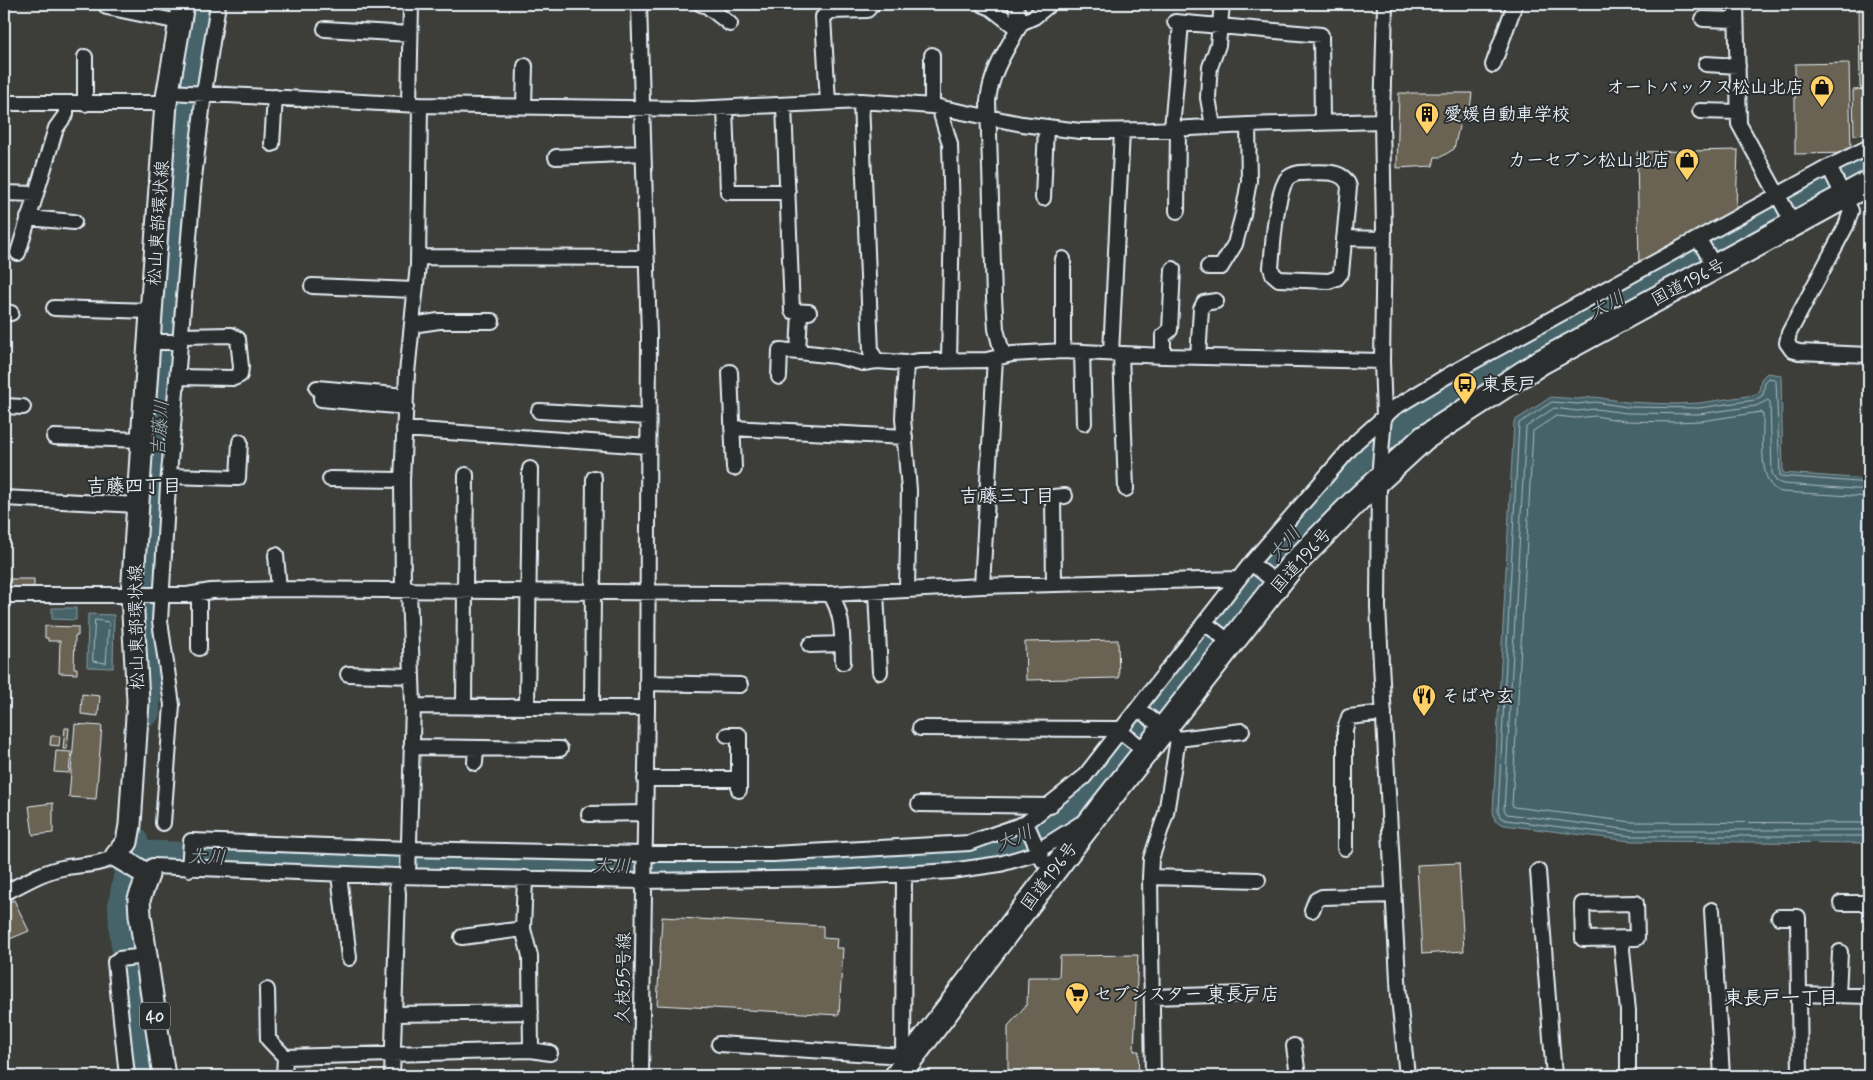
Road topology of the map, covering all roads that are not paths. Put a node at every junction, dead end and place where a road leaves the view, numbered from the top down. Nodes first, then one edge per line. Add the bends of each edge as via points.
1 (218, 4) edge
2 (411, 4) edge
3 (639, 4) edge
4 (701, 4) edge
5 (873, 4) edge
6 (982, 4) edge
7 (1015, 4) edge
8 (1050, 4) edge
9 (1222, 4) edge
10 (1385, 4) edge
11 (1515, 4) edge
12 (1736, 4) edge
13 (107, 7) dead end
14 (128, 7) edge
15 (181, 13) edge
16 (1703, 19) dead end
17 (1736, 20) junction
18 (730, 24) dead end
19 (1020, 26) junction
20 (1220, 26) junction
21 (325, 29) dead end
22 (410, 34) junction
23 (932, 54) dead end
24 (85, 57) dead end
25 (1706, 64) dead end
26 (1493, 65) dead end
27 (525, 66) dead end
28 (1738, 66) junction
29 (200, 93) junction
30 (170, 96) junction
31 (275, 97) junction
32 (861, 101) junction
33 (828, 102) junction
34 (4, 103) edge
35 (66, 104) junction
36 (85, 104) junction
37 (415, 105) junction
38 (784, 105) junction
39 (524, 106) junction
40 (935, 106) junction
41 (641, 108) junction
42 (725, 108) junction
43 (1700, 110) dead end
44 (1739, 112) junction
45 (988, 117) junction
46 (1382, 121) junction
47 (1322, 122) junction
48 (1248, 124) junction
49 (1213, 126) junction
50 (1046, 127) junction
51 (1175, 129) junction
52 (1122, 131) junction
53 (272, 144) dead end
54 (1869, 148) edge
55 (642, 153) junction
56 (556, 157) dead end
57 (1830, 169) junction
58 (1869, 183) edge
59 (788, 192) junction
60 (1842, 192) junction
61 (4, 193) edge
62 (35, 194) junction
63 (1043, 198) dead end
64 (1778, 198) junction
65 (1178, 211) dead end
66 (28, 218) junction
67 (1791, 220) junction
68 (74, 222) dead end
69 (1344, 238) junction
70 (1384, 239) junction
71 (1700, 241) junction
72 (18, 253) dead end
73 (418, 258) junction
74 (646, 258) junction
75 (1063, 259) dead end
76 (1713, 263) junction
77 (1208, 267) dead end
78 (1173, 268) dead end
79 (312, 286) dead end
80 (415, 290) junction
81 (1216, 301) dead end
82 (54, 308) dead end
83 (151, 311) junction
84 (492, 321) dead end
85 (412, 325) junction
86 (179, 340) junction
87 (151, 342) junction
88 (1063, 351) junction
89 (798, 352) junction
90 (1082, 352) junction
91 (1116, 353) junction
92 (1869, 355) edge
93 (1163, 356) junction
94 (999, 357) junction
95 (1198, 357) junction
96 (949, 360) junction
97 (1382, 360) junction
98 (877, 361) junction
99 (906, 363) junction
100 (730, 372) dead end
101 (177, 377) junction
102 (779, 377) dead end
103 (319, 393) dead end
104 (406, 401) junction
105 (4, 406) edge
106 (23, 407) dead end
107 (540, 411) dead end
108 (1384, 416) junction
109 (648, 418) junction
110 (1084, 423) dead end
111 (732, 428) junction
112 (404, 429) junction
113 (905, 437) junction
114 (54, 438) dead end
115 (142, 440) junction
116 (240, 442) dead end
117 (648, 446) junction
118 (734, 468) dead end
119 (530, 469) dead end
120 (466, 475) dead end
121 (169, 476) junction
122 (594, 478) dead end
123 (330, 479) dead end
124 (1379, 479) junction
125 (402, 480) junction
126 (1126, 489) dead end
127 (1065, 496) dead end
128 (4, 498) edge
129 (138, 505) junction
130 (276, 555) dead end
131 (1252, 564) junction
132 (1238, 579) junction
133 (1272, 579) junction
134 (1054, 583) junction
135 (982, 586) junction
136 (279, 589) junction
137 (907, 589) junction
138 (406, 590) junction
139 (465, 590) junction
140 (528, 590) junction
141 (594, 590) junction
142 (647, 591) junction
143 (876, 592) junction
144 (199, 594) junction
145 (830, 594) junction
146 (4, 595) edge
147 (135, 596) junction
148 (158, 596) junction
149 (1206, 624) junction
150 (1226, 639) junction
151 (842, 644) junction
152 (810, 645) dead end
153 (199, 648) dead end
154 (844, 662) dead end
155 (880, 672) dead end
156 (348, 674) dead end
157 (412, 676) junction
158 (647, 683) junction
159 (740, 685) dead end
160 (413, 706) junction
161 (464, 706) junction
162 (527, 707) junction
163 (592, 707) junction
164 (646, 708) junction
165 (1140, 710) junction
166 (1384, 713) junction
167 (920, 728) dead end
168 (1165, 730) junction
169 (1242, 731) dead end
170 (1123, 732) junction
171 (727, 734) dead end
172 (411, 747) junction
173 (1142, 747) junction
174 (476, 748) junction
175 (560, 749) dead end
176 (475, 763) dead end
177 (645, 780) junction
178 (919, 804) dead end
179 (1050, 806) junction
180 (645, 813) junction
181 (589, 814) dead end
182 (163, 823) dead end
183 (1026, 823) junction
184 (1344, 848) dead end
185 (408, 852) junction
186 (644, 854) junction
187 (1039, 857) junction
188 (120, 859) junction
189 (190, 869) junction
190 (1538, 871) dead end
191 (145, 873) junction
192 (404, 874) junction
193 (904, 874) junction
194 (339, 875) junction
195 (1150, 877) junction
196 (525, 878) junction
197 (1258, 880) dead end
198 (643, 881) junction
199 (4, 893) edge
200 (1394, 895) junction
201 (1841, 903) dead end
202 (1869, 903) edge
203 (1312, 910) dead end
204 (1712, 910) dead end
205 (1779, 917) dead end
206 (523, 929) junction
207 (462, 937) dead end
208 (1621, 939) junction
209 (1840, 952) dead end
210 (142, 956) junction
211 (350, 958) dead end
212 (267, 990) dead end
213 (1246, 994) dead end
214 (1799, 994) junction
215 (1838, 995) junction
216 (1869, 996) edge
217 (1152, 997) junction
218 (530, 1012) junction
219 (394, 1014) junction
220 (719, 1044) dead end
221 (1294, 1046) dead end
222 (531, 1050) junction
223 (550, 1052) dead end
224 (393, 1054) junction
225 (285, 1057) junction
226 (901, 1070) edge
227 (126, 1076) edge
228 (164, 1076) edge
229 (284, 1076) edge
230 (392, 1076) edge
231 (641, 1076) edge
232 (1153, 1076) edge
233 (1298, 1076) edge
234 (1407, 1076) edge
235 (1554, 1076) edge
236 (1628, 1076) edge
237 (1722, 1076) edge
238 (1800, 1076) edge

1 - 29 street
2 - 22 street
3 - 41 street, 久枝55号線
4 - 18 street
5 - 33 street via 867,10 831,11 823,17
6 - 19 street
7 - 19 street
8 - 19 street
9 - 20 street
10 - 46 street
11 - 26 street
12 - 17 street
13 - 14 street
14 - 15 street
15 - 30 main road, 松山東部環状線
16 - 17 street
17 - 28 street
19 - 45 street via 995,69 990,84
20 - 47 street via 1321,35
20 - 49 street via 1209,78 1208,98
20 - 51 street via 1178,23
21 - 22 street
22 - 37 street
23 - 40 street
24 - 36 street
25 - 28 street
27 - 39 street
28 - 44 street
29 - 30 street
29 - 31 street
29 - 86 street
30 - 36 street
30 - 83 main road, 松山東部環状線
31 - 37 street
31 - 53 street
32 - 33 street
32 - 40 street
32 - 98 street via 871,352
33 - 38 street
34 - 35 street
35 - 36 street
35 - 62 street via 66,114 56,128
37 - 39 street
37 - 73 street
38 - 42 street
38 - 59 street
39 - 41 street
40 - 45 street
40 - 96 street via 950,144
41 - 42 street
41 - 55 street, 久枝55号線
42 - 59 street via 728,192
43 - 44 street
44 - 64 street via 1739,124
45 - 50 street
45 - 94 street
46 - 47 street
46 - 70 street
47 - 48 street
48 - 49 street
48 - 77 street via 1249,181 1235,244 1221,267
49 - 51 street
50 - 52 street
50 - 63 street
51 - 52 street
51 - 65 street
52 - 91 street
54 - 57 street
55 - 56 street
55 - 74 street, 久枝55号線
57 - 60 street
57 - 64 street
58 - 60 highway, 国道196号
59 - 89 street via 792,311 804,312
60 - 67 highway, 国道196号
60 - 92 street via 1851,211 1846,226 1789,333 1787,343 1792,350 1799,352
61 - 62 street
62 - 66 street
64 - 67 street
64 - 71 street
66 - 68 street
66 - 72 street
67 - 76 highway, 国道196号
69 - 69 street via 1347,180 1341,174 1292,174 1286,180 1275,223 1273,274 1279,279 1329,281 1336,278 1341,273
69 - 70 street
70 - 97 street
71 - 76 street
71 - 108 street via 1447,376
73 - 74 street
73 - 80 street
74 - 109 street, 久枝55号線
75 - 88 street
76 - 124 highway, 国道196号 via 1541,362 1424,438
78 - 93 street via 1170,330 1163,336
79 - 80 street
80 - 85 street
81 - 95 street via 1204,303 1201,309
82 - 83 street
83 - 87 main road, 松山東部環状線
84 - 85 street via 439,321
85 - 104 street
86 - 87 street
86 - 101 street
86 - 101 street via 231,335 238,339 241,367 240,374 234,378
87 - 115 main road, 松山東部環状線
88 - 90 street
88 - 94 street
89 - 98 street via 863,363
89 - 102 street via 780,350
90 - 91 street
90 - 110 street
91 - 93 street
91 - 126 street
93 - 95 street
94 - 96 street
94 - 135 street
95 - 97 street
96 - 99 street
97 - 108 street
98 - 99 street
99 - 113 street
100 - 111 street
101 - 121 street
103 - 104 street
104 - 112 street
105 - 106 street
107 - 109 street
108 - 124 street
108 - 131 street via 1356,442
109 - 117 street, 久枝55号線
111 - 113 street
111 - 118 street
112 - 117 street
112 - 125 street
113 - 137 street via 909,490
114 - 115 street
115 - 129 main road, 松山東部環状線
116 - 121 street via 238,478
117 - 142 street, 久枝55号線
119 - 140 street
120 - 139 street
121 - 148 street
122 - 141 street
123 - 125 street
124 - 133 highway, 国道196号 via 1291,567
124 - 166 street via 1378,606
125 - 138 street
127 - 134 street via 1053,497
128 - 129 street
129 - 147 main road, 松山東部環状線
130 - 136 street
131 - 132 street
131 - 133 street
132 - 134 street
132 - 149 street
133 - 150 highway, 国道196号
134 - 135 street
135 - 137 street
136 - 138 street
136 - 144 street
137 - 143 street
138 - 139 street
138 - 157 street
139 - 140 street
139 - 161 street
140 - 141 street
140 - 162 street
141 - 142 street
141 - 163 street
142 - 145 street
142 - 158 street, 久枝55号線
143 - 145 street
143 - 155 street
144 - 148 street
144 - 153 street
145 - 151 street via 838,605
146 - 147 street
147 - 148 street
147 - 188 main road, 松山東部環状線 via 138,701 130,825
148 - 182 street via 172,705
149 - 150 street
149 - 165 street
150 - 168 highway, 国道196号
151 - 152 street
151 - 154 street
156 - 157 street
157 - 160 street
158 - 159 street
158 - 164 street, 久枝55号線
160 - 161 street
160 - 172 street
161 - 162 street
162 - 163 street
163 - 164 street
164 - 177 street, 久枝55号線
165 - 168 street
165 - 170 street
166 - 184 street via 1349,717 1345,729
166 - 200 street
167 - 170 street via 1117,729
168 - 169 street
168 - 173 highway, 国道196号
168 - 195 street via 1166,814 1151,859
170 - 173 street
170 - 179 street via 1084,777
171 - 177 street via 739,735 739,784
172 - 174 street
172 - 185 street
173 - 187 highway, 国道196号 via 1099,811
174 - 175 street
174 - 176 street
177 - 180 street, 久枝55号線
178 - 179 street
179 - 183 street
180 - 181 street
180 - 186 street, 久枝55号線
183 - 186 street via 970,843 773,854
183 - 187 street
185 - 186 street
185 - 189 street via 191,841
185 - 192 street
186 - 198 street, 久枝55号線
187 - 193 street
187 - 226 highway, 国道196号
188 - 191 main road
188 - 199 street via 62,868
189 - 191 street via 153,866
189 - 194 street
190 - 235 street
191 - 210 main road, 40 via 139,899
192 - 194 street
192 - 196 street
192 - 219 street via 398,894
193 - 198 street
193 - 226 street
194 - 211 street
195 - 197 street
195 - 217 street
196 - 198 street
196 - 206 street
198 - 231 street, 久枝55号線
200 - 203 street via 1322,897 1316,900
200 - 234 street
201 - 202 street
204 - 237 street via 1711,1006
205 - 214 street via 1798,917
206 - 207 street
206 - 218 street via 530,956
208 - 208 street via 1637,938 1636,903 1582,904 1583,939
208 - 236 street via 1628,1011
209 - 215 street
210 - 227 street via 114,962
210 - 228 main road, 40
212 - 225 street via 268,1039
213 - 217 street
214 - 215 street
214 - 238 street
215 - 216 street
217 - 232 street
218 - 219 street
218 - 222 street
219 - 224 street
220 - 226 street
221 - 233 street
222 - 223 street
222 - 224 street
224 - 225 street
224 - 230 street
225 - 229 street

